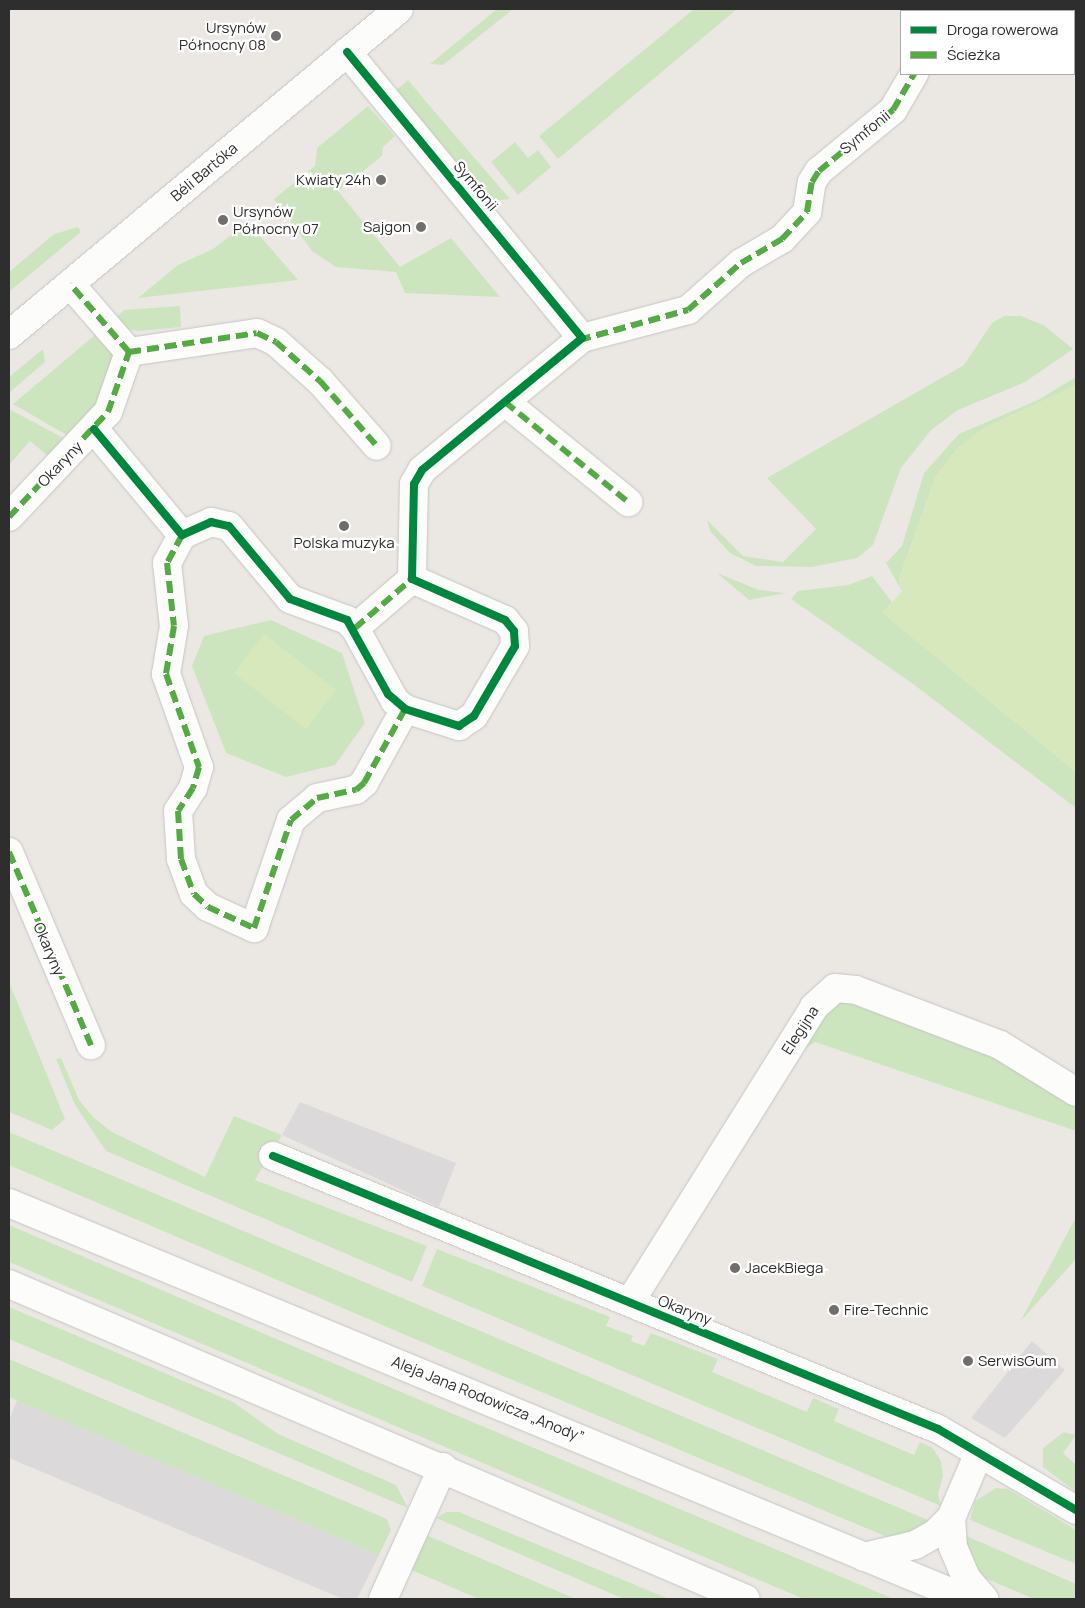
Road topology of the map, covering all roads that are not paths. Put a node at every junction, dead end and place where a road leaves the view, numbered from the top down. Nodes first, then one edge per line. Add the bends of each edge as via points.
1 (399, 9) edge
2 (347, 52) junction
3 (914, 75) edge
4 (70, 284) junction
5 (9, 335) edge
6 (582, 338) junction
7 (129, 352) junction
8 (505, 402) junction
9 (94, 429) junction
10 (377, 446) dead end
11 (628, 502) dead end
12 (9, 516) edge
13 (182, 535) junction
14 (412, 579) junction
15 (356, 628) junction
16 (405, 709) junction
17 (9, 852) edge
18 (91, 1045) dead end
19 (1076, 1092) edge
20 (273, 1156) dead end
21 (9, 1188) edge
22 (9, 1203) edge
23 (43, 1218) junction
24 (9, 1284) edge
25 (630, 1302) junction
26 (979, 1453) junction
27 (443, 1467) junction
28 (1076, 1510) edge
29 (951, 1518) junction
30 (864, 1557) junction
31 (383, 1599) edge
32 (746, 1599) edge
33 (967, 1599) edge
34 (984, 1599) edge

1 - 2 street, Béli Bartóka
2 - 4 street, Béli Bartóka
2 - 6 street, Symfonii
3 - 6 street, Symfonii via 893,110 819,171 802,221 782,239 741,263 704,300 688,310
4 - 5 street, Béli Bartóka
4 - 7 street
6 - 8 street
7 - 9 street, Okaryny via 118,391
7 - 10 street via 257,333 276,342 320,381
8 - 11 street
8 - 14 street via 422,470 414,484
9 - 12 street, Okaryny
9 - 13 street
13 - 15 street via 211,522 229,526 290,599 348,620
13 - 16 street via 167,563 174,626 166,674 199,767 193,788 178,811 182,859 194,894 208,906 254,928 291,820 317,798 356,790 364,782
14 - 15 street
14 - 16 street via 505,620 514,631 515,646 468,722 459,726
15 - 16 street via 388,694
17 - 18 street, Okaryny
19 - 25 street, Elegijna via 1000,1045 856,990 835,988 814,1008
20 - 25 street, Okaryny
21 - 23 street
22 - 23 street, Aleja Jana Rodowicza „Anody”
23 - 30 street, Aleja Jana Rodowicza „Anody”
24 - 27 street
25 - 26 street, Okaryny via 938,1429
26 - 28 street, Okaryny
26 - 29 street
27 - 31 street
27 - 32 street
29 - 30 street via 915,1545
29 - 34 street via 953,1547 966,1578
30 - 33 street, Aleja Jana Rodowicza „Anody”

